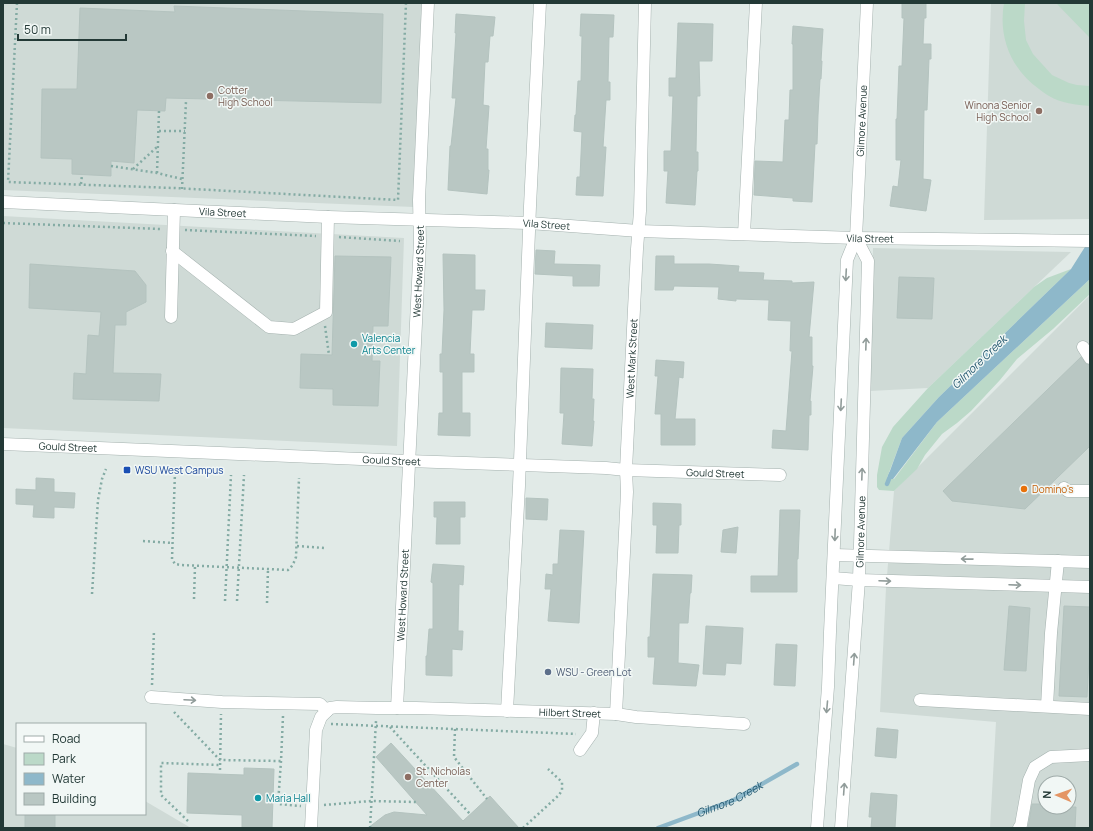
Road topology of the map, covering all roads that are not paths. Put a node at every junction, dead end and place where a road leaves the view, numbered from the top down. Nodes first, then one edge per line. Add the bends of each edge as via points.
1 (428, 3) edge
2 (540, 3) edge
3 (645, 3) edge
4 (756, 3) edge
5 (867, 3) edge
6 (3, 202) edge
7 (174, 210) junction
8 (328, 218) junction
9 (419, 220) junction
10 (530, 223) junction
11 (639, 231) junction
12 (744, 234) junction
13 (856, 238) junction
14 (1090, 240) edge
15 (172, 251) junction
16 (171, 317) dead end
17 (1083, 348) dead end
18 (1090, 358) edge
19 (3, 444) edge
20 (408, 462) junction
21 (520, 465) junction
22 (626, 470) junction
23 (780, 475) dead end
24 (1064, 488) dead end
25 (1090, 491) edge
26 (834, 555) junction
27 (860, 556) junction
28 (1058, 561) junction
29 (1090, 562) edge
30 (833, 578) junction
31 (859, 580) junction
32 (1056, 586) junction
33 (1090, 587) edge
34 (151, 697) road end
35 (920, 700) dead end
36 (1047, 706) junction
37 (397, 708) junction
38 (1090, 709) edge
39 (327, 711) junction
40 (507, 711) junction
41 (594, 714) junction
42 (616, 714) junction
43 (744, 724) dead end
44 (580, 750) dead end
45 (1090, 755) edge
46 (310, 828) edge
47 (817, 828) edge
48 (841, 828) edge
49 (1019, 828) edge

1 - 9 street, West Howard Street
2 - 10 street
3 - 11 street, West Mark Street
4 - 12 street
5 - 13 street, Gilmore Avenue
6 - 7 street, Vila Street
7 - 8 street, Vila Street
7 - 15 street
8 - 9 street, Vila Street
8 - 15 street via 326,312 294,329 269,327
9 - 10 street, Vila Street
9 - 20 street, West Howard Street
10 - 11 street, Vila Street
10 - 21 street
11 - 12 street, Vila Street
11 - 22 street, West Mark Street
12 - 13 street, Vila Street
13 - 14 street, Vila Street
13 -> 26 street, Gilmore Avenue via 847,260
27 -> 13 street, Gilmore Avenue via 868,261
15 - 16 street
17 - 18 street
19 - 20 street, Gould Street
20 - 21 street, Gould Street
20 - 37 street, West Howard Street
21 - 22 street, Gould Street
21 - 40 street
22 - 23 street, Gould Street
22 - 42 street, West Mark Street
24 - 25 street via 1068,491
26 - 27 street
26 - 30 street, Gilmore Avenue
28 -> 27 street
27 - 31 street, Gilmore Avenue
28 - 29 street
28 - 32 street
30 - 31 street
30 -> 47 street, Gilmore Avenue
31 -> 32 street
48 -> 31 street, Gilmore Avenue
32 - 33 street
32 - 36 street
34 -> 39 street via 222,702 320,704
35 - 36 street
36 - 38 street
37 - 39 street, Hilbert Street via 337,707
37 - 40 street, Hilbert Street
39 - 46 street via 321,717 316,730
40 - 41 street, Hilbert Street
41 - 42 street, Hilbert Street
41 - 44 street via 592,732
42 - 43 street, Hilbert Street
45 - 49 street via 1051,757 1035,767 1028,780

